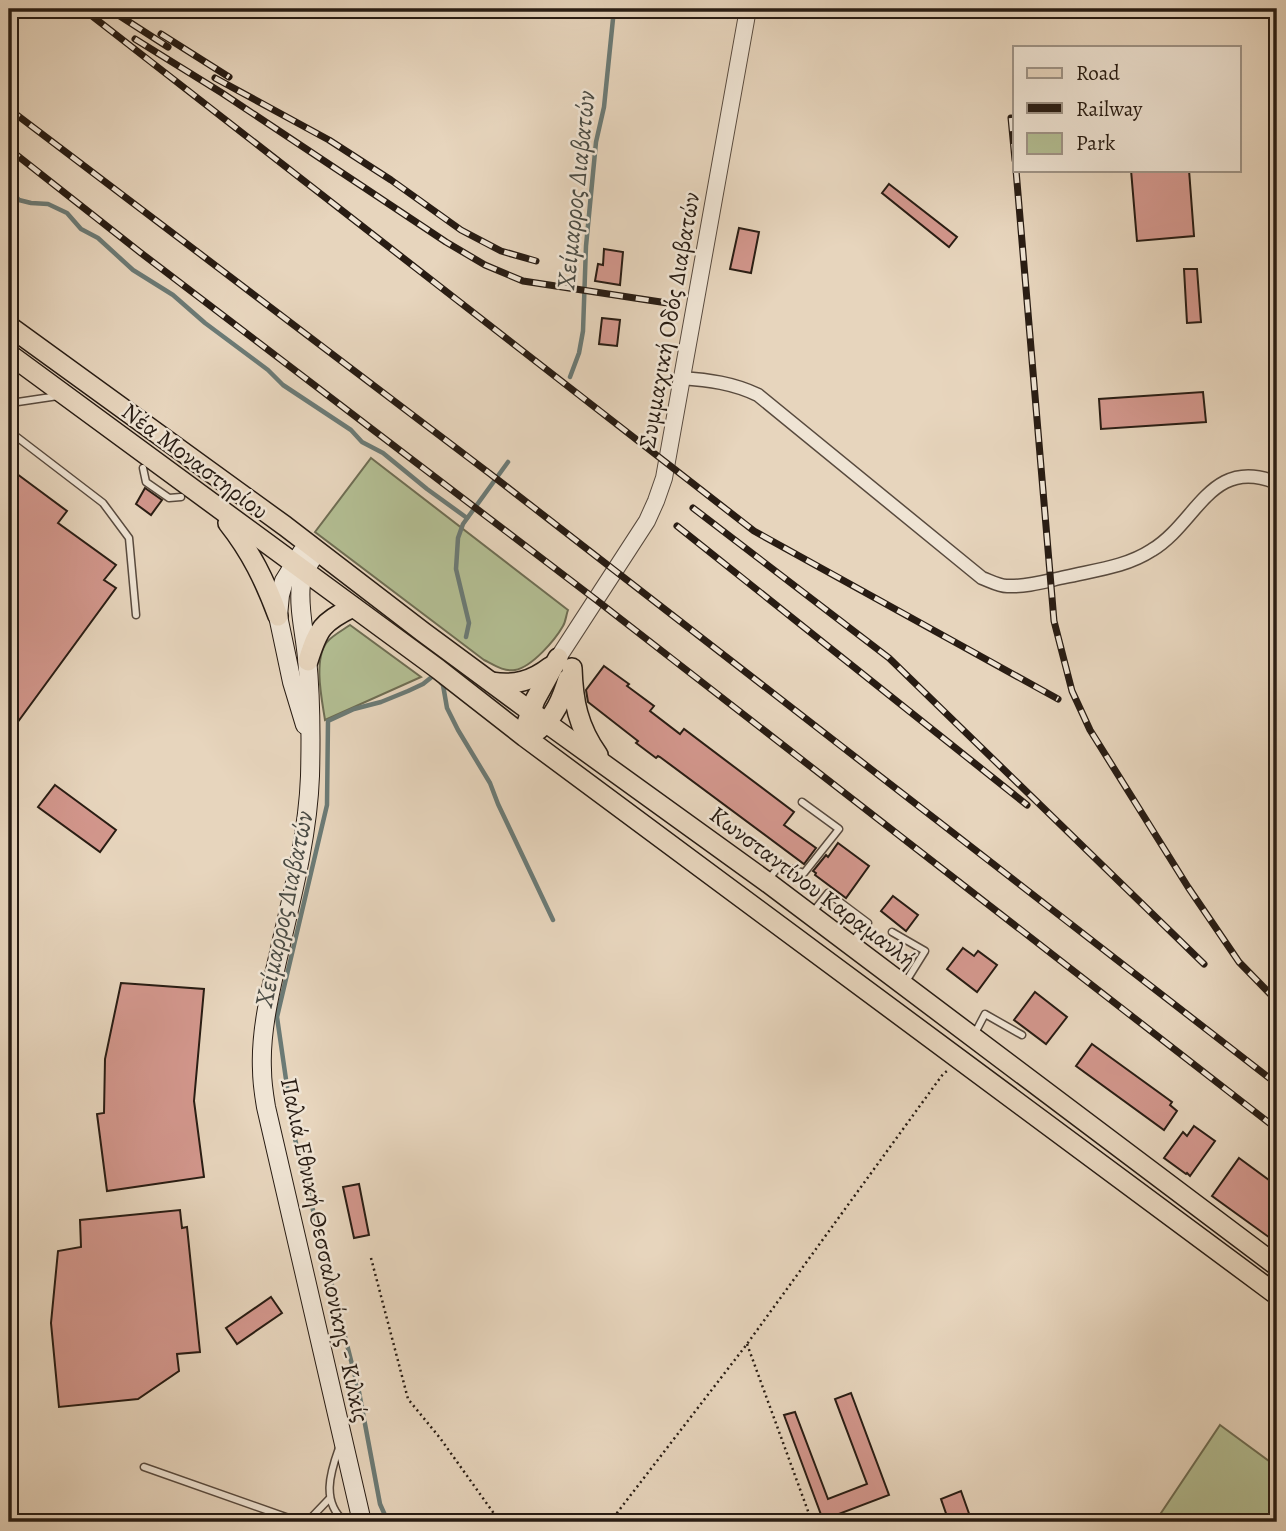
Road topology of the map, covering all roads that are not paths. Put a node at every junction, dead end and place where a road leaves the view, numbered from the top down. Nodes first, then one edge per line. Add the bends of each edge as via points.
1 (748, 9) edge
2 (9, 326) edge
3 (9, 355) edge
4 (681, 378) junction
5 (65, 395) junction
6 (10, 406) edge
7 (9, 430) edge
8 (143, 468) dead end
9 (1277, 483) edge
10 (181, 497) dead end
11 (214, 506) junction
12 (313, 547) junction
13 (299, 567) junction
14 (352, 607) junction
15 (136, 615) dead end
16 (278, 616) junction
17 (308, 661) junction
18 (565, 663) junction
19 (492, 682) junction
20 (530, 711) junction
21 (547, 723) junction
22 (525, 737) junction
23 (309, 738) junction
24 (607, 767) junction
25 (802, 802) dead end
26 (767, 882) junction
27 (811, 915) junction
28 (892, 932) dead end
29 (850, 945) junction
30 (904, 985) junction
31 (1022, 1035) dead end
32 (973, 1037) junction
33 (1277, 1266) edge
34 (1277, 1295) edge
35 (341, 1439) junction
36 (144, 1467) dead end
37 (330, 1499) junction
38 (300, 1522) edge
39 (307, 1522) edge
40 (345, 1522) edge
41 (362, 1522) edge

1 - 4 street, Συμμαχική Οδός Διαβατών
2 - 12 main road, Νέα Μοναστηρίου
3 - 5 main road, Νέα Μοναστηρίου
3 - 6 lane
4 - 9 street via 718,381 758,395 982,578 1004,586 1025,586 1126,564 1153,550 1209,493 1228,481 1250,475
4 - 18 street, Συμμαχική Οδός Διαβατών via 656,502 583,619
5 - 6 lane
5 - 11 main road, Νέα Μοναστηρίου
7 - 15 lane via 103,503 129,537
8 - 10 lane via 146,482 169,498
11 - 13 main road, Νέα Μοναστηρίου
11 - 16 main road via 258,568
12 - 13 main road, Παλιά Εθνική Θεσσαλονίκης - Κιλκίς
12 - 19 main road, Κωνσταντίνου Καραμανλή
13 - 14 main road, Νέα Μοναστηρίου
13 - 16 main road, Παλιά Εθνική Θεσσαλονίκης - Κιλκίς via 282,586
13 - 17 main road, Παλιά Εθνική Θεσσαλονίκης - Κιλκίς
14 - 17 main road via 322,627
14 - 22 main road, Κωνσταντίνου Καραμανλή
16 - 23 main road, Παλιά Εθνική Θεσσαλονίκης - Κιλκίς
17 - 23 main road, Παλιά Εθνική Θεσσαλονίκης - Κιλκίς
18 - 19 main road via 528,680
18 - 20 main road via 541,687
18 - 21 main road via 560,703
18 - 24 main road via 585,733
19 - 20 main road, Κωνσταντίνου Καραμανλή
20 - 21 main road, Κωνσταντίνου Καραμανλή
20 - 22 main road
21 - 22 main road
21 - 24 main road, Κωνσταντίνου Καραμανλή
22 - 34 main road, Κωνσταντίνου Καραμανλή
23 - 35 main road, Παλιά Εθνική Θεσσαλονίκης - Κιλκίς via 307,804 267,1013 262,1071 266,1107
24 - 26 main road, Κωνσταντίνου Καραμανλή
25 - 26 lane via 839,829 804,873 780,865
26 - 27 main road, Κωνσταντίνου Καραμανλή
27 - 29 main road, Κωνσταντίνου Καραμανλή
27 - 29 lane via 828,893 868,923
28 - 30 lane via 925,951
29 - 30 main road, Κωνσταντίνου Καραμανλή
30 - 32 main road, Κωνσταντίνου Καραμανλή
31 - 32 lane via 985,1014
32 - 33 main road, Κωνσταντίνου Καραμανλή
35 - 37 lane via 331,1472
35 - 41 main road, Παλιά Εθνική Θεσσαλονίκης - Κιλκίς
36 - 38 lane
37 - 39 lane
37 - 40 lane

